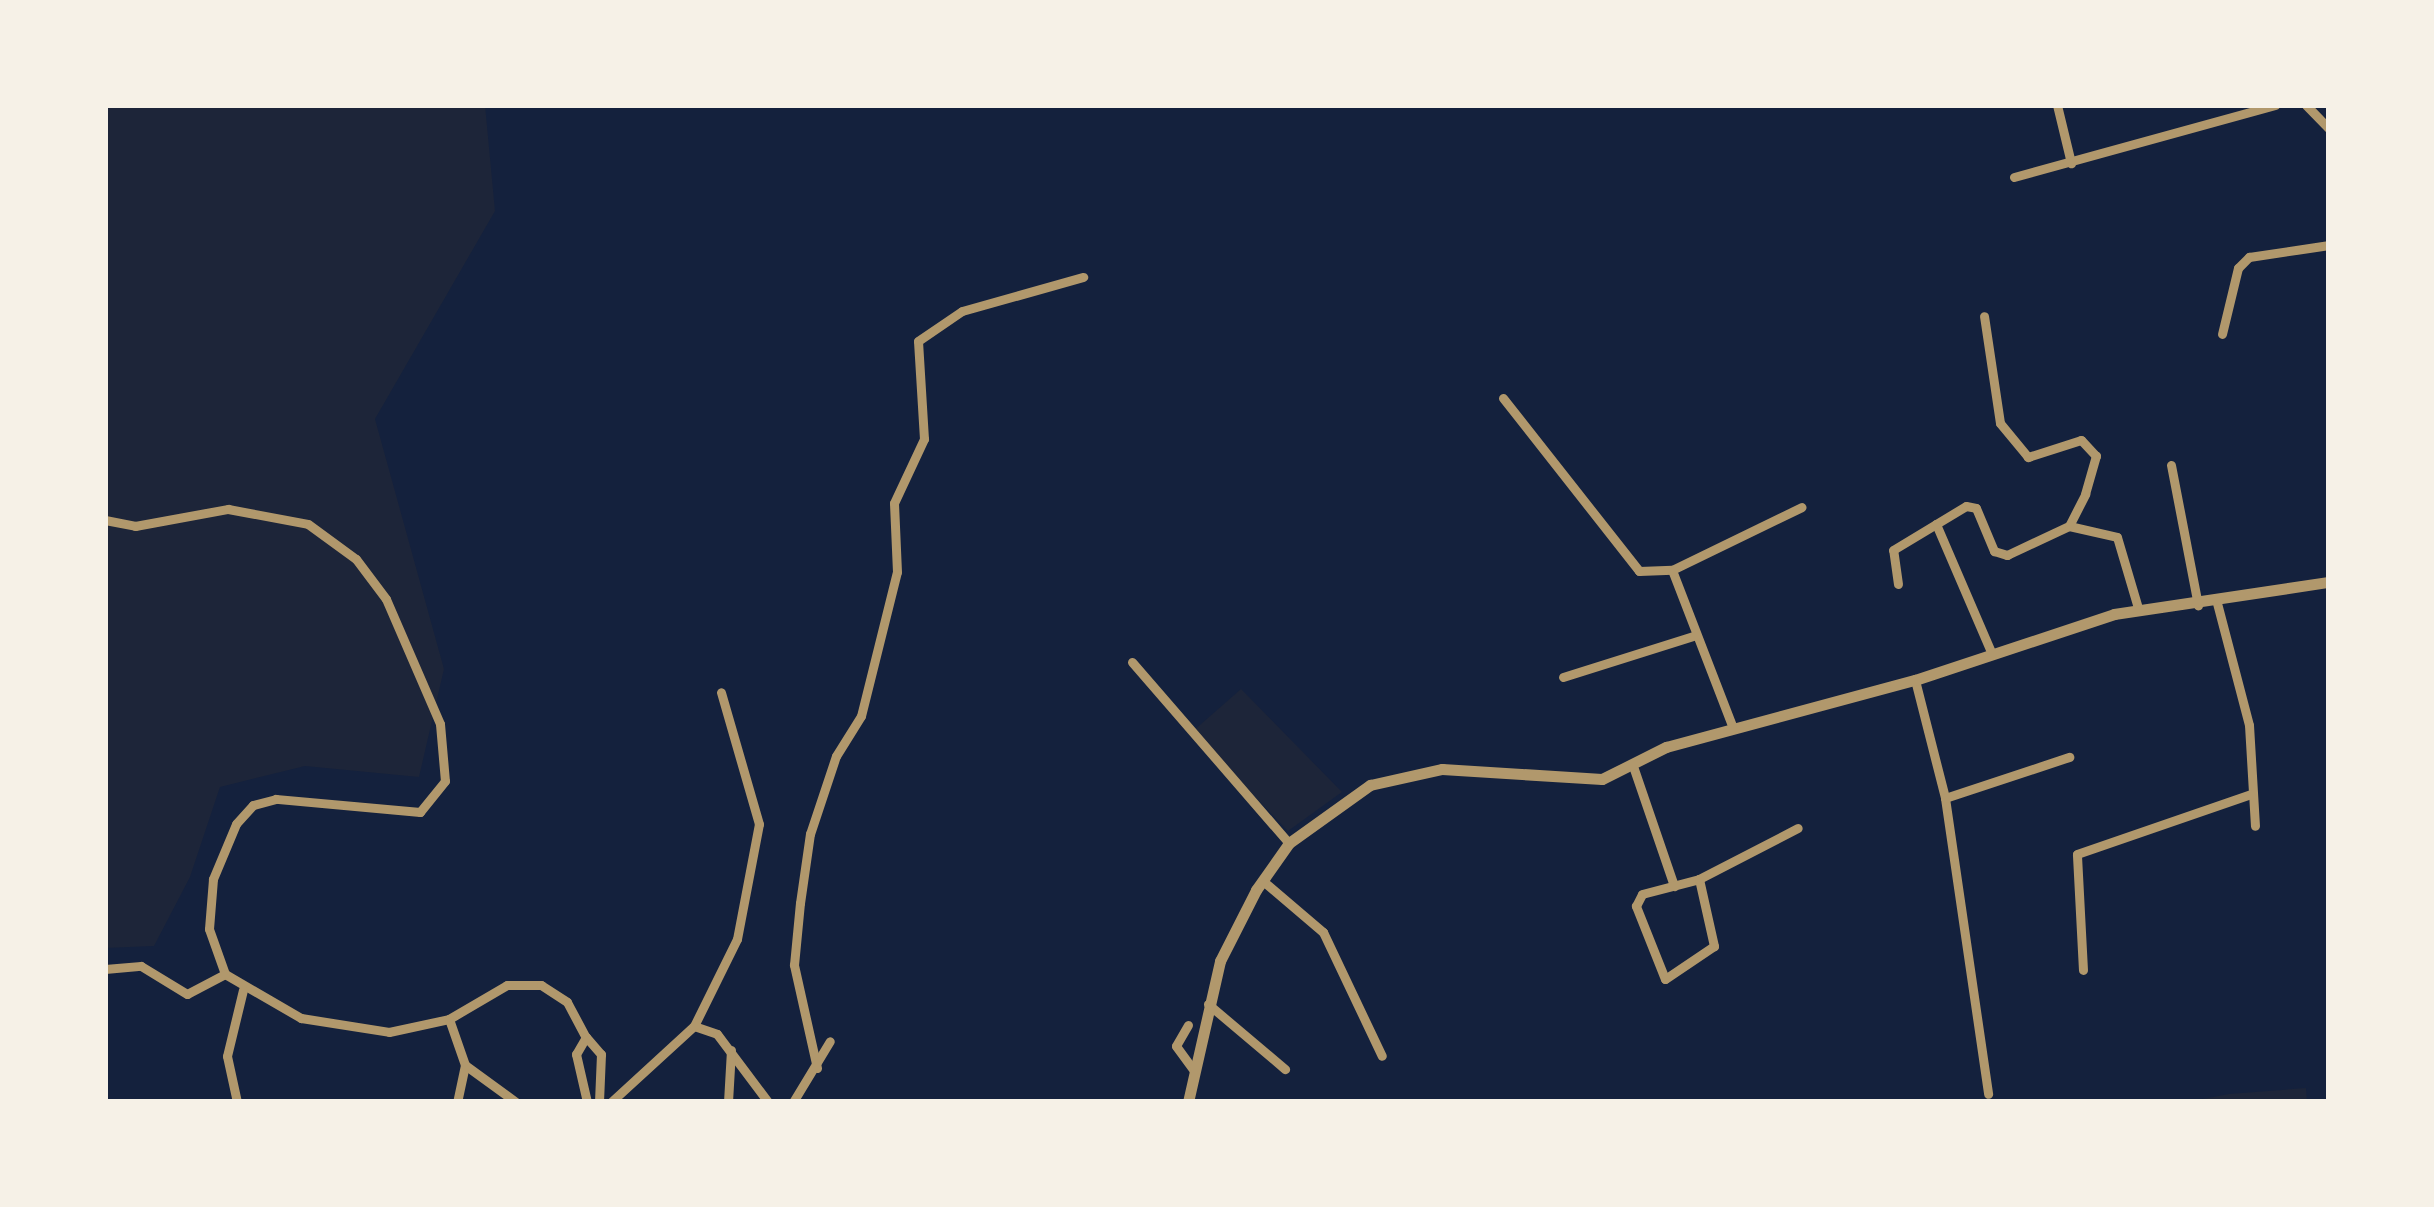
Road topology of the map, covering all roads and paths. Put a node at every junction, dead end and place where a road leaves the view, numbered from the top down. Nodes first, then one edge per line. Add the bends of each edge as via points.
1 (2057, 105) edge
2 (2274, 105) edge
3 (2306, 105) edge
4 (2329, 129) edge
5 (2071, 163) junction
6 (2014, 177) dead end
7 (2329, 245) edge
8 (1083, 276) dead end
9 (1984, 316) dead end
10 (2222, 334) dead end
11 (1503, 398) dead end
12 (2171, 465) dead end
13 (1802, 506) dead end
14 (105, 520) edge
15 (1936, 524) junction
16 (2069, 526) junction
17 (1672, 570) junction
18 (2329, 582) edge
19 (1898, 584) dead end
20 (2216, 603) junction
21 (2198, 605) junction
22 (2138, 608) junction
23 (1696, 635) junction
24 (1992, 654) junction
25 (1132, 662) dead end
26 (1563, 677) dead end
27 (1915, 680) junction
28 (721, 692) dead end
29 (1733, 728) junction
30 (2069, 757) dead end
31 (1634, 769) junction
32 (2251, 794) junction
33 (1945, 798) junction
34 (2255, 826) dead end
35 (1798, 828) dead end
36 (1288, 843) junction
37 (1699, 879) junction
38 (1263, 880) junction
39 (1674, 886) junction
40 (105, 969) edge
41 (2083, 970) dead end
42 (225, 974) junction
43 (242, 990) junction
44 (1208, 1004) junction
45 (449, 1019) junction
46 (1188, 1025) dead end
47 (694, 1026) junction
48 (586, 1037) junction
49 (830, 1041) dead end
50 (731, 1050) junction
51 (1382, 1056) dead end
52 (464, 1065) junction
53 (817, 1068) junction
54 (1193, 1070) junction
55 (1285, 1070) dead end
56 (1988, 1094) dead end
57 (236, 1102) edge
58 (457, 1102) edge
59 (516, 1102) edge
60 (587, 1102) edge
61 (599, 1102) edge
62 (611, 1102) edge
63 (728, 1102) edge
64 (768, 1102) edge
65 (794, 1102) edge
66 (1188, 1102) edge

1 - 5 street
2 - 5 street
3 - 4 street
5 - 6 street
7 - 10 street via 2249,257
8 - 53 street via 962,310 918,340 924,438 894,503 898,572 861,716 836,756 810,834 802,886 794,965
9 - 16 street via 2000,423 2025,455 2074,437 2096,456
11 - 17 street via 1639,571
12 - 21 street
13 - 17 street
14 - 42 street via 135,526 228,509 308,524 356,560 386,599 440,724 445,780 420,812 276,799 236,824 213,879 208,929
15 - 16 street via 1971,506 2000,555
15 - 19 street via 1894,550
15 - 24 street
16 - 22 street via 2117,536
17 - 23 street
18 - 20 street
20 - 21 street
20 - 32 street via 2249,726
21 - 22 street
22 - 24 street
23 - 26 street
23 - 29 street
24 - 27 street
25 - 36 street
27 - 29 street
27 - 33 street
28 - 47 street via 760,850 737,939
29 - 31 street via 1666,747
30 - 33 street
31 - 36 street via 1589,780 1408,772 1370,785
31 - 39 street
32 - 34 street
32 - 41 street via 2077,854
33 - 56 street
35 - 37 street
36 - 38 street
37 - 39 street
37 - 39 street via 1714,946 1665,979 1636,906 1642,894
38 - 44 street via 1227,942
38 - 51 street via 1323,932
40 - 42 street via 141,966 187,994
42 - 43 street
43 - 45 street via 343,1028 388,1032
43 - 57 street via 228,1056
44 - 54 street
44 - 55 street
45 - 48 street via 490,992 530,983 566,1002
45 - 52 street
46 - 54 street via 1176,1046
47 - 50 street
47 - 62 street
48 - 60 street via 576,1054
48 - 61 street via 602,1054
49 - 53 street
50 - 63 street
50 - 64 street
52 - 58 street
52 - 59 street
53 - 65 street
54 - 66 street

